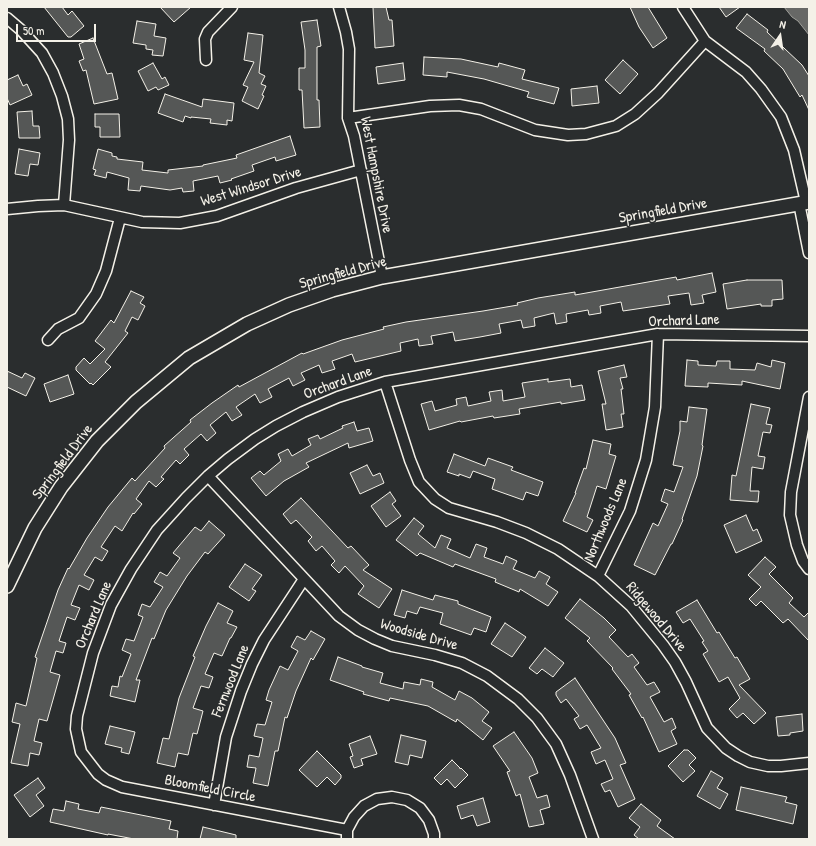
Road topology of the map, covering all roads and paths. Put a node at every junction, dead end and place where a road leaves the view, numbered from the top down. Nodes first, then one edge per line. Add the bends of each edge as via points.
1 (232, 7) edge
2 (339, 7) edge
3 (683, 7) edge
4 (7, 18) edge
5 (705, 41) junction
6 (206, 60) dead end
7 (348, 118) junction
8 (361, 170) junction
9 (805, 202) edge
10 (64, 205) junction
11 (7, 209) edge
12 (120, 218) junction
13 (809, 253) edge
14 (382, 278) junction
15 (658, 334) junction
16 (809, 336) edge
17 (48, 340) dead end
18 (385, 382) junction
19 (809, 397) edge
20 (208, 476) junction
21 (809, 569) edge
22 (598, 576) junction
23 (304, 579) junction
24 (7, 586) edge
25 (81, 752) joint
26 (809, 763) edge
27 (214, 805) junction
28 (347, 834) edge
29 (434, 839) edge
30 (593, 839) edge

1 - 6 street via 208,32 205,39
2 - 7 street, West Hampshire Drive via 349,49
3 - 5 street
4 - 10 street via 42,53 62,96 68,119 69,140
5 - 7 street via 658,93 635,114 616,126 586,134 568,135 535,130 481,109 459,105 430,106
5 - 9 street via 746,72 781,117 794,150
7 - 8 street, West Hampshire Drive
8 - 12 street, West Windsor Drive via 296,188 217,216 174,223
8 - 14 street, West Hampshire Drive
9 - 13 street
9 - 14 street, Springfield Drive
10 - 11 street, West Windsor Drive
10 - 12 street, West Windsor Drive
12 - 17 street via 106,271 96,294 79,318 58,329
14 - 24 street, Springfield Drive via 332,290 289,305 247,324 189,358 153,386 97,440 61,487 35,528
15 - 16 street, Orchard Lane
15 - 18 street, Orchard Lane
15 - 22 street, Northwoods Lane via 655,407 646,460 630,511
18 - 20 street, Orchard Lane via 338,397 303,412 255,439
18 - 22 street, Ridgewood Drive via 419,482 435,499 449,508 526,533 558,549
19 - 21 street via 791,492 790,515 801,556
20 - 23 street, Woodside Drive
20 - 25 street, Orchard Lane via 158,530 131,569 112,605 93,653 77,716 76,729
22 - 26 street, Ridgewood Drive via 631,606 663,645 686,682 707,728 726,748 750,762 768,766
23 - 27 street, Fernwood Lane via 264,640 241,691 226,736
23 - 30 street, Woodside Drive via 339,616 364,634 392,646 462,663 487,676 518,699 556,744
25 - 27 street, Bloomfield Circle via 98,774 122,787
27 - 28 street, Bloomfield Circle
28 - 29 street, Bloomfield Circle via 354,817 364,806 377,799 392,797 407,800 420,808 429,820

